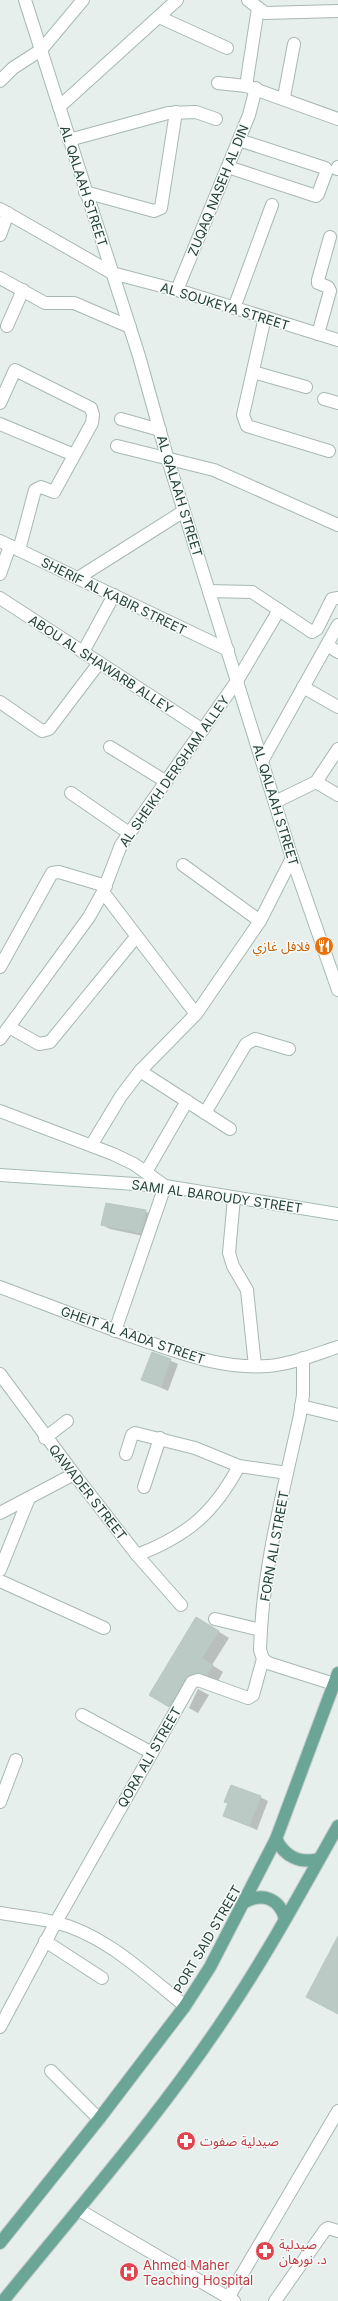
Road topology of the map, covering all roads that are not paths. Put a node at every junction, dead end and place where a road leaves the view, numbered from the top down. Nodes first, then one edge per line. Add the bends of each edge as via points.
1 (25, 0) edge
2 (83, 0) edge
3 (177, 0) edge
4 (248, 0) edge
5 (296, 6) edge
6 (258, 8) junction
7 (338, 11) edge
8 (159, 17) junction
9 (294, 44) dead end
10 (227, 48) dead end
11 (41, 50) junction
12 (0, 80) edge
13 (218, 83) dead end
14 (251, 87) junction
15 (284, 97) junction
16 (59, 107) junction
17 (176, 112) junction
18 (216, 118) dead end
19 (338, 119) edge
20 (69, 140) junction
21 (239, 140) junction
22 (228, 167) junction
23 (85, 192) junction
24 (272, 205) dead end
25 (4, 211) edge
26 (0, 235) edge
27 (330, 237) dead end
28 (112, 273) junction
29 (0, 278) edge
30 (23, 290) junction
31 (177, 290) junction
32 (234, 308) junction
33 (265, 317) junction
34 (7, 326) dead end
35 (130, 327) junction
36 (318, 334) junction
37 (338, 340) edge
38 (253, 372) junction
39 (306, 387) dead end
40 (324, 399) dead end
41 (338, 402) edge
42 (0, 403) edge
43 (121, 419) dead end
44 (0, 424) edge
45 (160, 430) junction
46 (118, 446) dead end
47 (328, 451) dead end
48 (74, 455) junction
49 (168, 460) junction
50 (184, 511) junction
51 (338, 525) edge
52 (10, 545) edge
53 (0, 574) edge
54 (78, 578) junction
55 (209, 591) junction
56 (114, 595) junction
57 (0, 598) edge
58 (338, 598) edge
59 (279, 610) junction
60 (338, 625) edge
61 (327, 645) junction
62 (228, 650) junction
63 (83, 652) junction
64 (338, 652) edge
65 (99, 663) junction
66 (237, 681) junction
67 (303, 687) junction
68 (0, 702) edge
69 (338, 707) edge
70 (203, 730) junction
71 (110, 747) dead end
72 (338, 749) edge
73 (262, 761) junction
74 (165, 781) junction
75 (316, 782) junction
76 (71, 792) dead end
77 (338, 795) edge
78 (275, 802) junction
79 (129, 833) junction
80 (292, 858) junction
81 (183, 865) dead end
82 (105, 889) junction
83 (260, 921) junction
84 (136, 937) junction
85 (0, 967) edge
86 (337, 987) edge
87 (196, 1014) junction
88 (9, 1027) junction
89 (0, 1039) edge
90 (289, 1050) dead end
91 (140, 1071) junction
92 (187, 1101) junction
93 (0, 1110) edge
94 (205, 1112) junction
95 (230, 1129) dead end
96 (92, 1144) junction
97 (146, 1172) junction
98 (0, 1175) edge
99 (165, 1186) junction
100 (234, 1198) junction
101 (338, 1214) edge
102 (0, 1287) edge
103 (115, 1331) junction
104 (338, 1346) edge
105 (303, 1358) junction
106 (255, 1366) junction
107 (0, 1374) edge
108 (301, 1406) junction
109 (338, 1415) edge
110 (66, 1421) dead end
111 (45, 1438) junction
112 (160, 1438) junction
113 (126, 1454) dead end
114 (239, 1466) junction
115 (287, 1473) junction
116 (74, 1474) junction
117 (144, 1487) dead end
118 (29, 1498) junction
119 (0, 1513) edge
120 (137, 1555) junction
121 (0, 1570) edge
122 (0, 1581) edge
123 (181, 1605) dead end
124 (215, 1619) dead end
125 (104, 1628) dead end
126 (261, 1630) junction
127 (263, 1659) junction
128 (336, 1679) edge
129 (82, 1715) dead end
130 (152, 1753) junction
131 (16, 1760) dead end
132 (0, 1802) edge
133 (338, 1826) edge
134 (276, 1839) junction
135 (319, 1859) junction
136 (245, 1902) junction
137 (0, 1913) edge
138 (285, 1919) junction
139 (56, 1922) junction
140 (46, 1941) junction
141 (102, 1978) dead end
142 (184, 2006) junction
143 (0, 2027) edge
144 (51, 2071) dead end
145 (338, 2111) edge
146 (99, 2119) junction
147 (79, 2210) junction
148 (338, 2231) edge
149 (0, 2243) edge
150 (231, 2300) edge
151 (3, 2301) edge
152 (275, 2301) edge

1 - 11 street, AL QALAAH STREET
2 - 11 street
3 - 8 street
4 - 6 street
5 - 6 street via 265,13
5 - 7 street
6 - 14 street, ZUQAQ NASEH AL DIN
8 - 10 street
8 - 16 street
9 - 15 street
11 - 12 street via 13,68
11 - 16 street, AL QALAAH STREET
13 - 14 street
14 - 15 street
14 - 21 street, ZUQAQ NASEH AL DIN via 251,110
15 - 19 street
16 - 20 street, AL QALAAH STREET
17 - 18 street via 196,112
17 - 20 street
17 - 23 street via 159,210 154,211
20 - 23 street, AL QALAAH STREET
21 - 22 street, ZUQAQ NASEH AL DIN
21 - 22 street via 325,168 327,170 318,194 316,196
22 - 31 street, ZUQAQ NASEH AL DIN
23 - 28 street, AL QALAAH STREET
24 - 32 street
25 - 26 street
25 - 28 street, AL SOUKEYA STREET
27 - 36 street via 318,283 328,286 330,291
28 - 31 street, AL SOUKEYA STREET
28 - 35 street, AL QALAAH STREET
29 - 30 street
30 - 34 street
30 - 35 street via 45,303 74,303
31 - 32 street, AL SOUKEYA STREET
32 - 33 street, AL SOUKEYA STREET
33 - 36 street, AL SOUKEYA STREET
33 - 38 street
35 - 45 street, AL QALAAH STREET
36 - 37 street, AL SOUKEYA STREET
38 - 39 street
38 - 47 street via 243,415 247,426
40 - 41 street
42 - 48 street via 15,370 91,408 94,415 92,423
43 - 45 street
44 - 48 street
45 - 49 street, AL QALAAH STREET
46 - 49 street
48 - 52 street via 54,492 41,487 35,490
49 - 50 street, AL QALAAH STREET
49 - 51 street via 214,470
50 - 54 street
50 - 55 street, AL QALAAH STREET
52 - 53 street
52 - 54 street, SHERIF AL KABIR STREET
54 - 56 street, SHERIF AL KABIR STREET
55 - 59 street via 252,592
55 - 62 street, AL QALAAH STREET
56 - 62 street, SHERIF AL KABIR STREET
56 - 63 street
57 - 63 street, ABOU AL SHAWARB ALLEY
58 - 59 street via 332,599 317,629 312,632
59 - 66 street, AL SHEIKH DERGHAM ALLEY
60 - 61 street
61 - 64 street
61 - 67 street
62 - 66 street, AL QALAAH STREET
63 - 65 street, ABOU AL SHAWARB ALLEY
65 - 68 street via 46,732
65 - 70 street, ABOU AL SHAWARB ALLEY
66 - 70 street, AL SHEIKH DERGHAM ALLEY
66 - 73 street, AL QALAAH STREET
67 - 69 street
67 - 73 street
70 - 74 street, AL SHEIKH DERGHAM ALLEY
71 - 74 street
72 - 75 street
73 - 78 street, AL QALAAH STREET
74 - 79 street, AL SHEIKH DERGHAM ALLEY
75 - 77 street
75 - 78 street
76 - 79 street
78 - 80 street, AL QALAAH STREET
79 - 82 street, AL SHEIKH DERGHAM ALLEY via 114,858
80 - 83 street
80 - 86 street, AL QALAAH STREET
81 - 83 street
82 - 84 street
82 - 85 street via 59,872 52,873
82 - 88 street, AL SHEIKH DERGHAM ALLEY via 89,917
83 - 87 street
84 - 87 street
84 - 88 street via 50,1042 39,1044
87 - 91 street
88 - 89 street, AL SHEIKH DERGHAM ALLEY
90 - 94 street via 255,1039 246,1044
91 - 92 street
91 - 96 street via 121,1096
92 - 94 street
92 - 97 street
93 - 96 street
94 - 95 street
96 - 97 street
97 - 99 street
98 - 99 street, SAMI AL BAROUDY STREET
99 - 100 street, SAMI AL BAROUDY STREET
99 - 103 street
100 - 101 street, SAMI AL BAROUDY STREET
100 - 106 street via 229,1253 233,1266 247,1290
102 - 103 street, GHEIT AL AADA STREET
103 - 106 street, GHEIT AL AADA STREET via 201,1360 235,1366
104 - 105 street, GHEIT AL AADA STREET
105 - 106 street, GHEIT AL AADA STREET via 270,1366
105 - 108 street, FORN ALI STREET
107 - 111 street, QAWADER STREET via 13,1389
108 - 109 street
108 - 115 street, FORN ALI STREET
110 - 111 street
111 - 116 street, QAWADER STREET
112 - 113 street via 133,1433
112 - 114 street via 195,1448
112 - 117 street
114 - 115 street
114 - 120 street via 226,1490 188,1530 164,1544
115 - 126 street, FORN ALI STREET via 265,1583
116 - 118 street
116 - 120 street, QAWADER STREET
118 - 119 street
118 - 121 street
120 - 123 street, QAWADER STREET
122 - 125 street
124 - 126 street
126 - 127 street, FORN ALI STREET via 260,1650
127 - 128 street via 268,1663
127 - 130 street, QORA ALI STREET via 253,1694 248,1698 198,1680 192,1682
128 - 134 main road, PORT SAID STREET
129 - 130 street
130 - 139 street, QORA ALI STREET
131 - 132 street
133 - 135 main road
134 - 135 main road via 280,1847 293,1858 306,1861
134 - 136 main road, PORT SAID STREET
135 - 138 main road
136 - 138 main road via 259,1897 273,1900 279,1905
136 - 142 main road, PORT SAID STREET via 210,1967
137 - 139 street
138 - 147 main road via 229,2011 200,2052
139 - 140 street, QORA ALI STREET
139 - 142 street via 93,1937 119,1953
140 - 141 street
140 - 143 street, QORA ALI STREET
142 - 146 main road, PORT SAID STREET
144 - 146 street
145 - 150 street
146 - 149 main road, PORT SAID STREET
147 - 150 street
147 - 151 main road
148 - 152 street via 328,2228 325,2230

